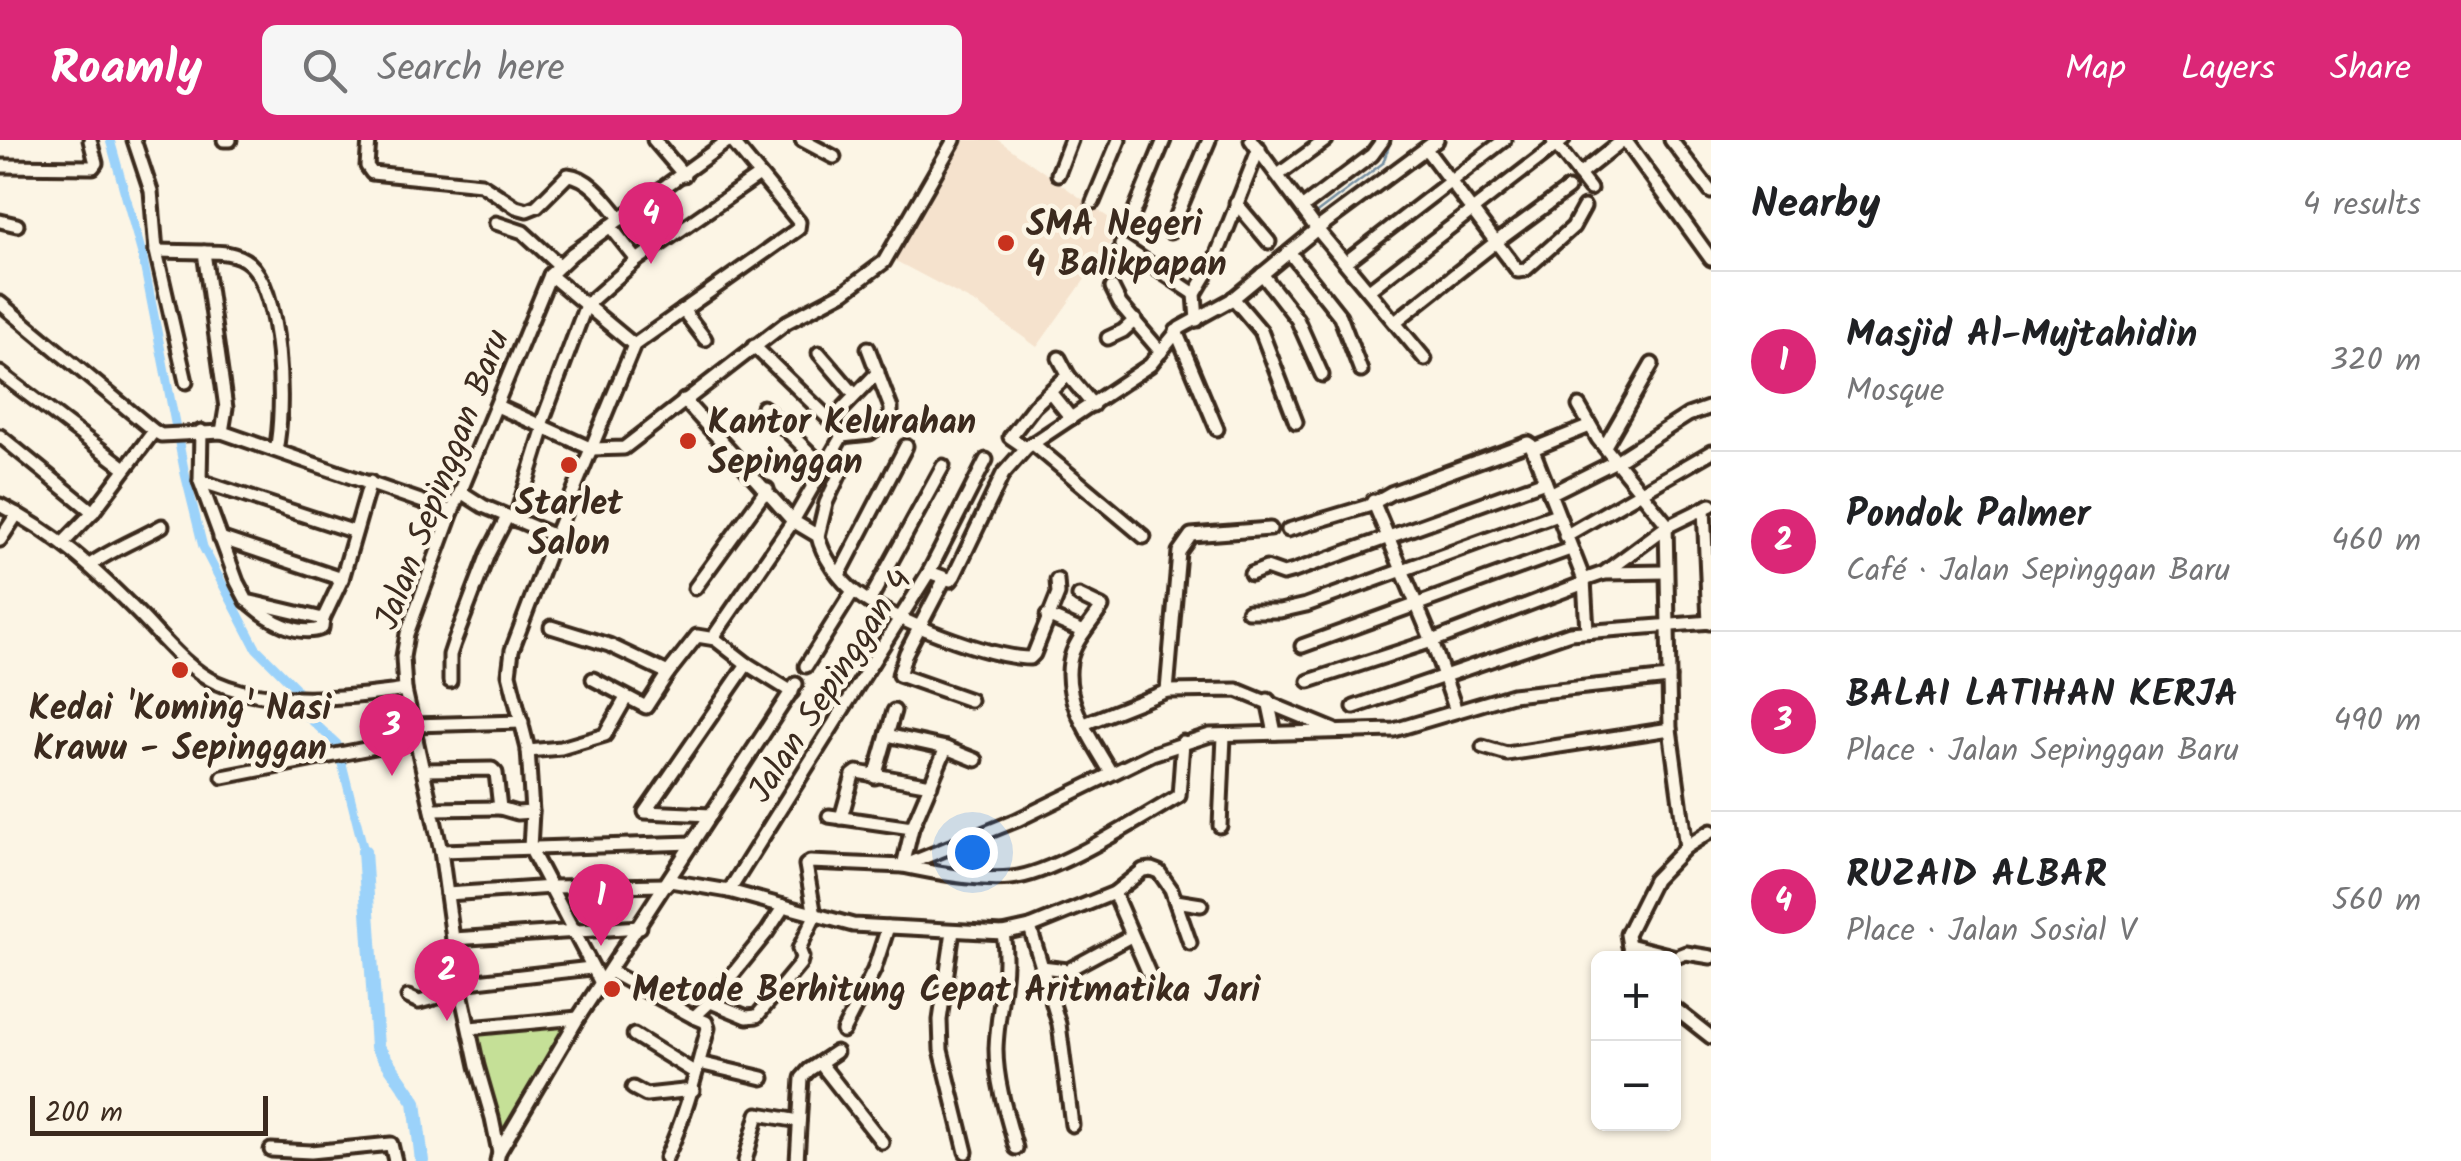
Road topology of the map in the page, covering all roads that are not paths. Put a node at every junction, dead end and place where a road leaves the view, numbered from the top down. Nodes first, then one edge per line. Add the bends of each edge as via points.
1 (90, 140) edge
2 (134, 140) edge
3 (370, 140) edge
4 (654, 140) edge
5 (730, 140) edge
6 (802, 140) edge
7 (954, 140) edge
8 (1072, 140) edge
9 (1119, 140) edge
10 (1164, 140) edge
11 (1209, 140) edge
12 (1326, 140) edge
13 (1382, 140) edge
14 (1437, 140) edge
15 (1504, 140) edge
16 (1624, 140) edge
17 (1671, 140) edge
18 (1557, 142) edge
19 (1255, 143) edge
20 (1426, 149) junction
21 (834, 157) dead end
22 (0, 166) edge
23 (1058, 174) dead end
24 (684, 175) junction
25 (1278, 175) junction
26 (1579, 175) junction
27 (758, 176) junction
28 (1450, 180) junction
29 (1568, 188) dead end
30 (1590, 189) dead end
31 (1711, 192) edge
32 (1093, 202) dead end
33 (1236, 202) junction
34 (1584, 207) dead end
35 (1303, 208) junction
36 (1474, 210) junction
37 (1134, 216) dead end
38 (0, 221) edge
39 (496, 223) dead end
40 (615, 223) junction
41 (18, 225) dead end
42 (1315, 227) junction
43 (1170, 232) dead end
44 (1270, 242) dead end
45 (1496, 242) junction
46 (1121, 244) dead end
47 (156, 251) junction
48 (204, 252) junction
49 (1290, 252) junction
50 (1711, 259) edge
51 (637, 260) junction
52 (1346, 262) junction
53 (554, 270) junction
54 (1262, 274) junction
55 (1112, 288) dead end
56 (1370, 290) junction
57 (1195, 295) junction
58 (1233, 298) junction
59 (0, 303) edge
60 (586, 305) junction
61 (683, 310) junction
62 (1196, 317) junction
63 (1137, 322) junction
64 (1395, 322) junction
65 (1176, 332) junction
66 (1108, 338) dead end
67 (705, 339) dead end
68 (634, 345) junction
69 (754, 346) junction
70 (868, 348) dead end
71 (1161, 352) junction
72 (818, 354) dead end
73 (1059, 358) dead end
74 (1425, 360) dead end
75 (1652, 364) dead end
76 (0, 372) edge
77 (878, 372) junction
78 (1361, 372) dead end
79 (1068, 375) junction
80 (1322, 375) dead end
81 (186, 382) dead end
82 (1050, 392) junction
83 (855, 395) junction
84 (684, 400) junction
85 (1092, 405) junction
86 (498, 406) junction
87 (1578, 406) dead end
88 (1711, 406) edge
89 (763, 407) dead end
90 (1071, 418) junction
91 (831, 421) junction
92 (1296, 422) dead end
93 (542, 426) junction
94 (1590, 426) junction
95 (1218, 429) dead end
96 (195, 431) junction
97 (222, 432) junction
98 (158, 433) junction
99 (0, 436) edge
100 (842, 436) junction
101 (906, 446) dead end
102 (1029, 446) junction
103 (1530, 446) junction
104 (1605, 446) junction
105 (276, 450) junction
106 (592, 450) junction
107 (1711, 452) edge
108 (986, 460) dead end
109 (1616, 461) junction
110 (844, 465) dead end
111 (943, 466) dead end
112 (125, 468) junction
113 (825, 468) junction
114 (200, 481) junction
115 (1545, 481) junction
116 (370, 482) junction
117 (767, 489) junction
118 (462, 492) junction
119 (1550, 494) junction
120 (1643, 494) junction
121 (1373, 501) junction
122 (0, 505) edge
123 (1708, 506) edge
124 (93, 512) junction
125 (452, 512) junction
126 (17, 514) junction
127 (1557, 514) junction
128 (511, 518) junction
129 (798, 524) junction
130 (162, 526) dead end
131 (1666, 527) junction
132 (1270, 529) dead end
133 (1288, 530) dead end
134 (356, 532) junction
135 (817, 534) junction
136 (555, 536) junction
137 (1144, 537) dead end
138 (220, 538) junction
139 (1388, 539) junction
140 (0, 540) edge
141 (64, 542) junction
142 (1568, 543) junction
143 (90, 565) junction
144 (929, 572) junction
145 (1666, 572) junction
146 (1402, 573) junction
147 (1604, 573) junction
148 (1251, 574) dead end
149 (840, 575) junction
150 (945, 578) junction
151 (342, 579) junction
152 (1057, 580) dead end
153 (1584, 581) junction
154 (695, 588) dead end
155 (853, 591) junction
156 (1079, 596) dead end
157 (869, 602) junction
158 (1416, 605) junction
159 (1248, 611) dead end
160 (1048, 616) junction
161 (900, 618) junction
162 (1710, 622) edge
163 (1668, 625) junction
164 (551, 626) dead end
165 (920, 626) junction
166 (1587, 631) junction
167 (1084, 632) junction
168 (715, 639) junction
169 (1432, 642) junction
170 (1302, 646) dead end
171 (746, 664) junction
172 (806, 666) dead end
173 (668, 673) junction
174 (1445, 675) junction
175 (1670, 678) junction
176 (593, 679) dead end
177 (450, 681) dead end
178 (1309, 682) dead end
179 (405, 690) junction
180 (1166, 691) junction
181 (626, 698) junction
182 (970, 700) dead end
183 (1268, 700) junction
184 (1354, 707) dead end
185 (894, 711) dead end
186 (1456, 712) junction
187 (522, 722) junction
188 (1084, 724) junction
189 (1670, 730) junction
190 (415, 732) junction
191 (1339, 732) junction
192 (1275, 733) junction
193 (887, 735) junction
194 (1224, 736) junction
195 (1183, 742) junction
196 (1483, 747) dead end
197 (946, 748) junction
198 (528, 751) junction
199 (976, 760) dead end
200 (424, 770) junction
201 (1111, 774) junction
202 (875, 776) junction
203 (223, 777) dead end
204 (931, 785) junction
205 (500, 808) junction
206 (432, 809) junction
207 (532, 812) junction
208 (710, 815) junction
209 (1220, 826) dead end
210 (912, 828) junction
211 (1711, 831) edge
212 (693, 843) junction
213 (1686, 847) junction
214 (530, 848) junction
215 (442, 851) junction
216 (903, 866) junction
217 (668, 883) junction
218 (552, 887) junction
219 (729, 892) junction
220 (1114, 893) junction
221 (447, 894) junction
222 (1176, 901) junction
223 (1201, 905) dead end
224 (784, 906) junction
225 (815, 916) junction
226 (640, 926) junction
227 (888, 927) junction
228 (1030, 927) junction
229 (953, 930) junction
230 (575, 931) junction
231 (1003, 934) junction
232 (1131, 936) junction
233 (453, 940) junction
234 (1190, 943) dead end
235 (1630, 951) edge
236 (1681, 956) edge
237 (1711, 957) edge
238 (1041, 967) junction
239 (591, 968) junction
240 (610, 972) junction
241 (1150, 976) dead end
242 (602, 985) junction
243 (460, 987) junction
244 (408, 997) dead end
245 (711, 1001) junction
246 (1681, 1013) edge
247 (694, 1017) junction
248 (578, 1018) junction
249 (470, 1028) junction
250 (843, 1031) dead end
251 (634, 1035) dead end
252 (1711, 1037) edge
253 (836, 1052) dead end
254 (820, 1063) junction
255 (696, 1067) junction
256 (763, 1078) dead end
257 (633, 1088) dead end
258 (692, 1090) junction
259 (799, 1121) junction
260 (1072, 1126) dead end
261 (882, 1142) dead end
262 (1016, 1148) dead end
263 (272, 1150) dead end
264 (966, 1152) dead end
265 (498, 1157) edge
266 (666, 1158) dead end
267 (395, 1161) edge
268 (745, 1161) edge
269 (797, 1161) edge

1 - 22 street via 93,167
2 - 47 street via 151,191
3 - 40 street via 366,166 372,173 481,184 527,210 574,175 596,190
4 - 24 street
5 - 24 street
5 - 27 street
6 - 21 street
7 - 69 street via 884,262
8 - 23 street
9 - 32 street
10 - 37 street
11 - 43 street
12 - 25 street
13 - 35 street
14 - 20 street
15 - 28 street
16 - 26 street
16 - 50 street
17 - 31 street
18 - 26 street
18 - 36 street
19 - 25 street
19 - 33 street
20 - 28 street
20 - 42 street
24 - 40 street
25 - 35 street
26 - 30 street
27 - 51 street
27 - 61 street via 800,225
28 - 36 street
28 - 52 street
29 - 45 street
33 - 44 street
33 - 57 street
34 - 45 street via 1573,226 1522,272
35 - 42 street
36 - 45 street
36 - 56 street
38 - 41 street
39 - 53 street via 523,232
40 - 51 street
40 - 53 street
42 - 49 street
42 - 52 street
45 - 64 street
46 - 57 street
47 - 48 street
47 - 81 street
48 - 97 street via 226,408
48 - 105 street via 238,256 252,265 270,304 281,426
49 - 54 street
49 - 78 street via 1340,316
51 - 60 street
52 - 56 street
53 - 60 street
53 - 86 street, Jalan Sepinggan Baru
54 - 58 street
54 - 80 street via 1297,319
55 - 63 street
56 - 64 street
57 - 62 street
58 - 62 street
58 - 92 street via 1261,332
59 - 98 street
60 - 68 street
60 - 93 street
61 - 67 street
61 - 68 street
62 - 65 street
63 - 66 street
63 - 71 street
64 - 74 street
65 - 71 street, Jalan Sepinggan 4
65 - 95 street
68 - 106 street
69 - 84 street
69 - 91 street
70 - 77 street
71 - 85 street, Jalan Sepinggan 4
72 - 83 street
73 - 79 street
75 - 104 street
76 - 112 street
77 - 83 street
77 - 100 street via 891,417 870,433
79 - 82 street
79 - 85 street
82 - 90 street
82 - 102 street via 1010,437
83 - 91 street
84 - 106 street via 624,448
84 - 117 street
85 - 90 street, Jalan Sepinggan 4
86 - 93 street
86 - 118 street, Jalan Sepinggan Baru
87 - 94 street
88 - 109 street
89 - 113 street
90 - 102 street, Jalan Sepinggan 4
91 - 100 street
93 - 106 street
93 - 128 street
94 - 103 street
94 - 104 street
96 - 97 street
96 - 98 street
96 - 114 street
97 - 105 street
98 - 112 street
99 - 124 street
100 - 113 street
101 - 149 street
102 - 137 street
102 - 150 street, Jalan Sepinggan 4 via 1002,474 954,576
103 - 115 street
103 - 121 street
104 - 109 street
105 - 116 street
106 - 136 street
107 - 120 street
108 - 144 street
109 - 119 street
109 - 120 street
110 - 135 street
111 - 157 street
112 - 124 street
113 - 129 street
114 - 134 street
114 - 138 street
115 - 119 street
115 - 139 street
116 - 125 street
116 - 134 street
117 - 129 street
117 - 154 street
118 - 125 street, Jalan Sepinggan Baru
118 - 128 street
119 - 127 street
120 - 131 street
120 - 142 street
121 - 133 street
121 - 139 street
122 - 126 street
123 - 131 street
123 - 162 street
124 - 141 street
125 - 179 street, Jalan Sepinggan Baru via 407,634
126 - 140 street
126 - 141 street
127 - 142 street
127 - 146 street
128 - 136 street
128 - 177 street via 488,554 454,643
129 - 135 street
129 - 168 street
130 - 143 street
131 - 145 street
131 - 147 street
132 - 180 street via 1192,535 1184,542
134 - 151 street
135 - 149 street
136 - 187 street via 509,660
138 - 151 street
138 - 151 street via 247,601 322,619
139 - 146 street
139 - 148 street via 1286,573 1266,568
141 - 143 street
142 - 153 street
142 - 158 street
143 - 179 street via 203,675 227,687 315,699
144 - 150 street, Jalan Sepinggan 4
144 - 161 street, Jalan Sepinggan 4
145 - 147 street
145 - 163 street
146 - 158 street
146 - 159 street via 1290,610
147 - 153 street
149 - 155 street
150 - 165 street
152 - 160 street
153 - 166 street
153 - 169 street
155 - 157 street
155 - 172 street
156 - 167 street via 1102,607
157 - 161 street
158 - 169 street
158 - 170 street
160 - 165 street via 1030,658
160 - 167 street
161 - 165 street
161 - 219 street, Jalan Sepinggan 4
162 - 163 street
163 - 166 street
163 - 175 street
164 - 173 street
165 - 182 street via 899,675
166 - 174 street
167 - 188 street via 1070,666 1071,694
168 - 171 street
168 - 173 street via 697,636
169 - 174 street
169 - 178 street
171 - 208 street via 794,688
171 - 208 street via 645,812
173 - 181 street via 646,707
174 - 184 street
174 - 186 street
175 - 186 street via 1512,696
175 - 189 street
176 - 181 street
179 - 190 street, Jalan Sepinggan Baru
180 - 183 street via 1237,690
180 - 188 street
181 - 198 street via 605,735
183 - 191 street
183 - 192 street
185 - 193 street
186 - 191 street via 1394,730
187 - 190 street
187 - 198 street
188 - 201 street
189 - 196 street via 1507,754
189 - 213 street
190 - 200 street, Jalan Sepinggan Baru
190 - 203 street
191 - 192 street
192 - 194 street
193 - 197 street
193 - 202 street
194 - 195 street
194 - 209 street
195 - 201 street
195 - 216 street via 1179,796 1059,861 1011,878
197 - 199 street
197 - 204 street
198 - 207 street
200 - 205 street via 492,770
200 - 206 street, Jalan Sepinggan Baru
201 - 216 street
202 - 204 street
202 - 210 street via 853,775 835,817
204 - 210 street
205 - 206 street
205 - 207 street
206 - 215 street, Jalan Sepinggan Baru
207 - 214 street
208 - 212 street
210 - 216 street
211 - 213 street
212 - 214 street
212 - 217 street
213 - 235 street via 1654,880 1627,934
214 - 215 street
214 - 218 street
215 - 221 street, Jalan Sepinggan Baru
216 - 225 street via 808,863
217 - 218 street
217 - 219 street
217 - 226 street
218 - 221 street
218 - 230 street
219 - 224 street
220 - 222 street via 1143,870 1159,872
220 - 228 street
220 - 232 street
221 - 233 street, Jalan Sepinggan Baru
222 - 223 street
222 - 234 street
224 - 225 street
224 - 245 street
225 - 227 street
225 - 245 street via 798,948 800,964 757,1016
226 - 230 street
226 - 240 street
227 - 229 street
227 - 250 street
228 - 231 street
228 - 238 street
229 - 231 street
229 - 264 street via 941,1050
230 - 233 street
230 - 239 street
231 - 262 street via 1007,965 996,1054
232 - 238 street via 1068,970
232 - 241 street
233 - 243 street, Jalan Sepinggan Baru
236 - 237 street
238 - 260 street via 1059,1024
239 - 242 street
239 - 243 street
240 - 242 street
240 - 247 street
242 - 248 street
243 - 244 street via 418,1002
243 - 249 street, Jalan Sepinggan Baru
245 - 247 street
246 - 252 street
247 - 255 street via 708,1024
248 - 249 street
248 - 265 street
249 - 265 street, Jalan Sepinggan Baru
251 - 255 street
253 - 254 street
254 - 259 street via 802,1078
254 - 261 street
255 - 256 street
255 - 258 street
257 - 258 street via 646,1095
258 - 266 street
259 - 268 street via 758,1114
259 - 269 street
263 - 267 street via 391,1144

